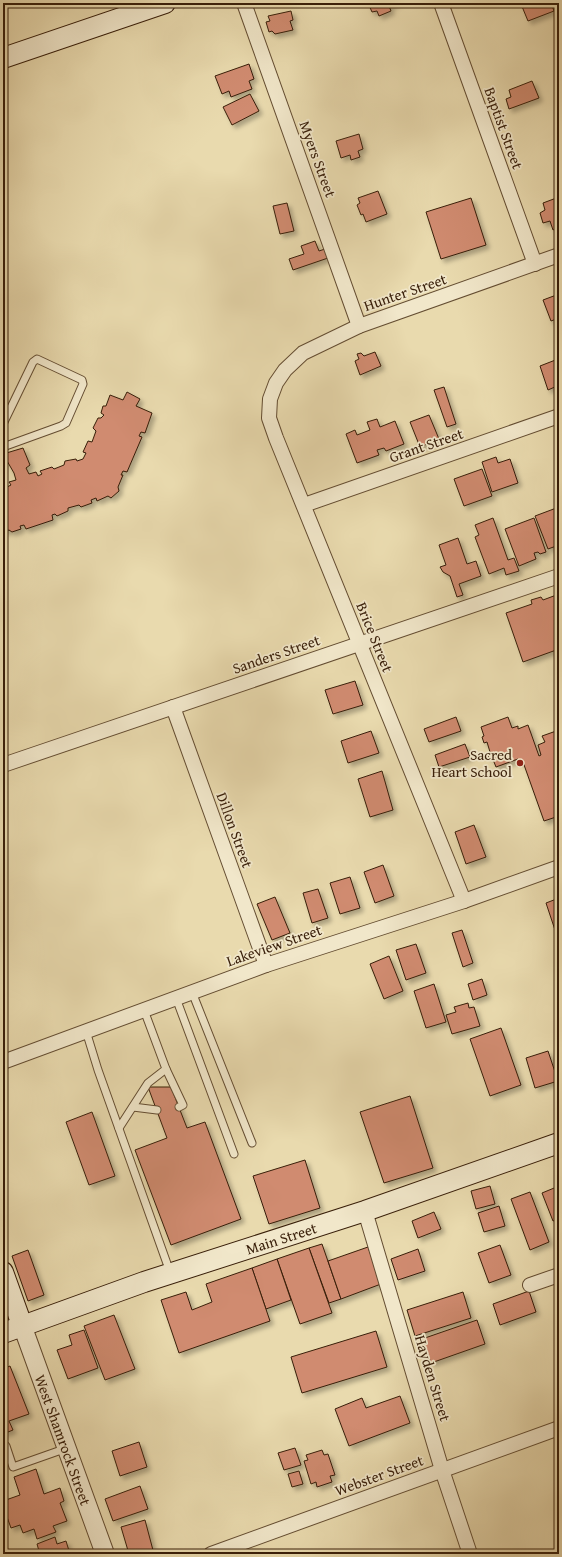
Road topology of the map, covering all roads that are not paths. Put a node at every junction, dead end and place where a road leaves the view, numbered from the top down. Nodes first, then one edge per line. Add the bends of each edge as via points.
1 (165, 3) edge
2 (244, 3) edge
3 (441, 3) edge
4 (3, 58) edge
5 (559, 256) edge
6 (535, 264) junction
7 (360, 326) junction
8 (276, 383) joint
9 (559, 416) edge
10 (3, 424) edge
11 (3, 447) edge
12 (304, 505) junction
13 (559, 576) edge
14 (360, 644) junction
15 (173, 707) junction
16 (3, 765) edge
17 (559, 867) edge
18 (464, 901) junction
19 (266, 965) junction
20 (192, 992) junction
21 (176, 998) junction
22 (144, 1010) junction
23 (86, 1031) junction
24 (3, 1062) edge
25 (166, 1069) junction
26 (133, 1107) junction
27 (179, 1107) dead end
28 (156, 1110) dead end
29 (119, 1128) junction
30 (252, 1143) dead end
31 (559, 1143) edge
32 (234, 1154) dead end
33 (365, 1211) junction
34 (3, 1272) edge
35 (171, 1274) junction
36 (559, 1275) edge
37 (530, 1285) dead end
38 (22, 1326) junction
39 (3, 1333) edge
40 (559, 1428) edge
41 (6, 1446) dead end
42 (67, 1448) junction
43 (442, 1470) junction
44 (105, 1554) edge
45 (210, 1554) edge
46 (470, 1554) edge

1 - 4 main road
2 - 7 street, Myers Street
3 - 6 street, Baptist Street
5 - 6 street, Hunter Street
6 - 7 street, Hunter Street
7 - 8 street, Hunter Street via 303,353 284,370
8 - 12 street, Brice Street via 270,399 269,418
9 - 12 street, Grant Street
10 - 11 lane via 33,362 37,359 82,380 83,384 62,426
12 - 14 street, Brice Street
13 - 14 street, Sanders Street
14 - 15 street, Sanders Street
14 - 18 street, Brice Street
15 - 16 street, Sanders Street
15 - 19 street, Dillon Street
17 - 18 street, Lakeview Street
18 - 19 street, Lakeview Street
19 - 20 street, Lakeview Street
20 - 21 street, Lakeview Street
20 - 30 lane
21 - 22 street, Lakeview Street
21 - 32 lane
22 - 23 street, Lakeview Street
22 - 25 lane
23 - 24 street, Lakeview Street
23 - 29 lane
25 - 26 lane via 148,1083
25 - 27 lane via 183,1105
26 - 28 lane
26 - 29 lane
29 - 35 lane
31 - 33 main road, Main Street
33 - 35 main road, Main Street
33 - 43 street, Hayden Street
34 - 38 main road
35 - 38 main road, Main Street
36 - 37 street
38 - 39 main road, Main Street
38 - 42 street, West Shamrock Street
40 - 43 street, Webster Street
41 - 42 lane via 13,1467
42 - 44 street, West Shamrock Street
43 - 45 street, Webster Street
43 - 46 street, Hayden Street

